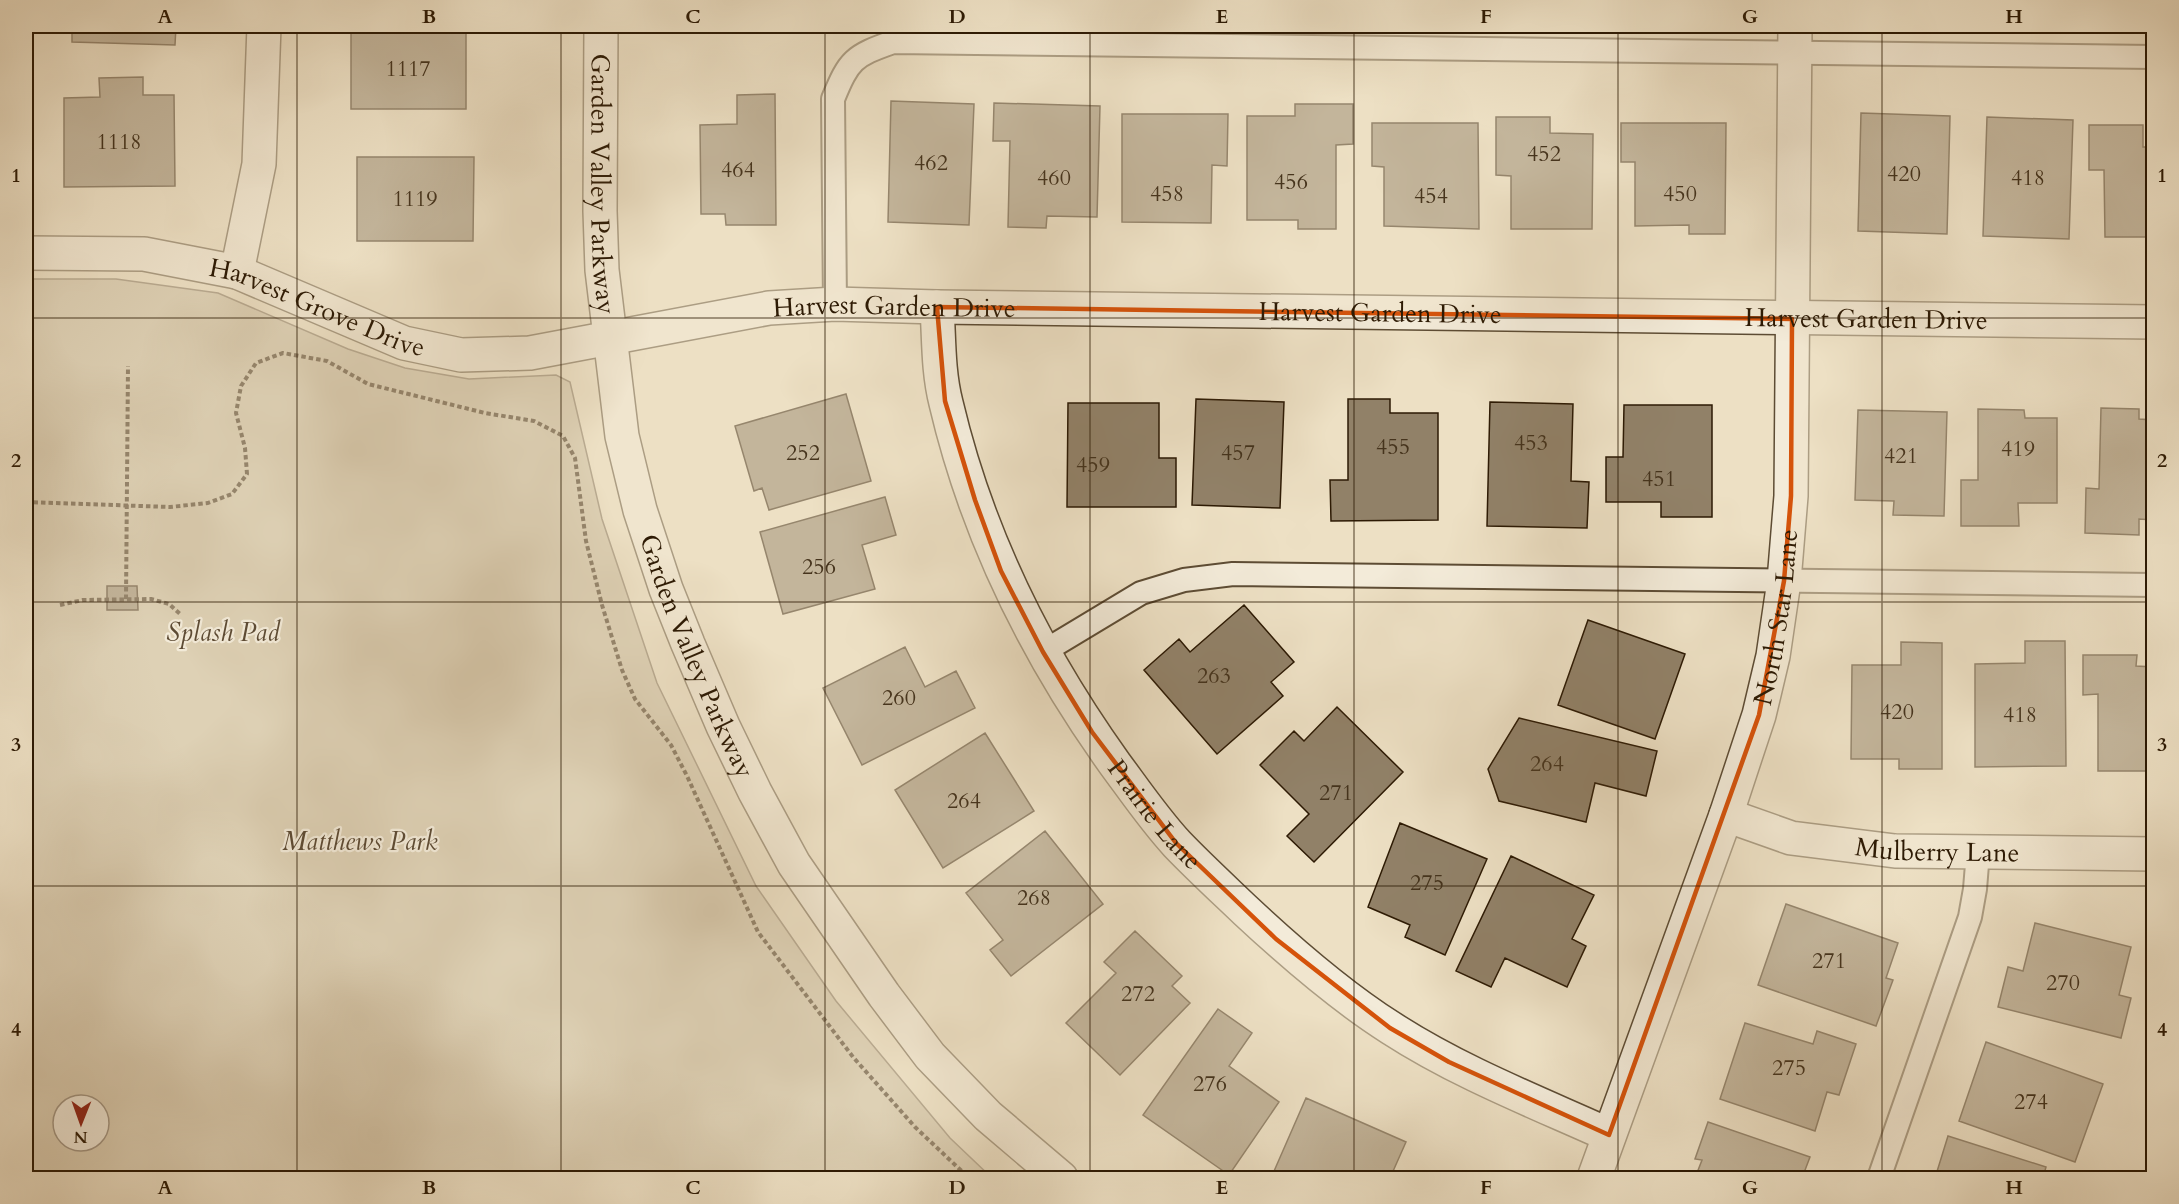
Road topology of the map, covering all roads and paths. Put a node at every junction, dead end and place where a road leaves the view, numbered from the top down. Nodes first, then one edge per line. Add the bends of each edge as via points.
1 (264, 26) edge
2 (601, 26) edge
3 (1795, 40) edge
4 (2154, 57) edge
5 (26, 253) edge
6 (237, 272) junction
7 (835, 304) junction
8 (937, 307) junction
9 (1792, 319) junction
10 (2154, 322) edge
11 (609, 339) junction
12 (128, 366) dead end
13 (26, 502) edge
14 (127, 505) junction
15 (1784, 581) junction
16 (2154, 585) edge
17 (126, 599) junction
18 (60, 605) dead end
19 (180, 614) dead end
20 (1043, 652) junction
21 (1726, 815) junction
22 (1978, 852) junction
23 (2154, 854) edge
24 (1609, 1135) junction
25 (969, 1179) edge
26 (1060, 1179) edge
27 (1594, 1179) edge
28 (1879, 1179) edge

1 - 6 street via 259,164
2 - 11 street, Garden Valley Parkway via 600,211
3 - 4 lane
3 - 7 lane via 893,42 862,52 844,71 833,99
3 - 9 street, North Star Lane
5 - 6 street, Harvest Grove Drive via 144,254
6 - 11 street, Harvest Grove Drive via 404,343 462,355 530,353
7 - 8 street, Harvest Garden Drive
7 - 11 street, Harvest Garden Drive via 769,308
8 - 9 street, Harvest Garden Drive
8 - 20 street, Prairie Lane via 945,401 975,500 1001,571
9 - 10 street, Harvest Garden Drive
9 - 15 street, North Star Lane via 1791,496
11 - 26 street, Garden Valley Parkway via 622,436 640,510 688,644 760,802 794,864 930,1056 988,1116
12 - 14 path
13 - 14 path
14 - 17 path
14 - 25 path via 208,504 232,494 247,474 236,413 241,386 256,363 283,352 327,361 368,384 534,421 563,436 575,458 586,541 622,670 635,699 671,745 758,932 853,1057 915,1127
15 - 16 lane
15 - 20 lane via 1233,574 1184,580 1141,593
15 - 21 street, North Star Lane via 1759,715
17 - 18 path
17 - 19 path via 152,599 169,604
20 - 24 street, Prairie Lane via 1092,732 1176,843 1276,939 1390,1028 1449,1062
21 - 22 street, Mulberry Lane via 1791,838 1895,851
21 - 24 street, North Star Lane
22 - 23 street, Mulberry Lane
22 - 28 lane via 1970,917
24 - 27 street, North Star Lane

